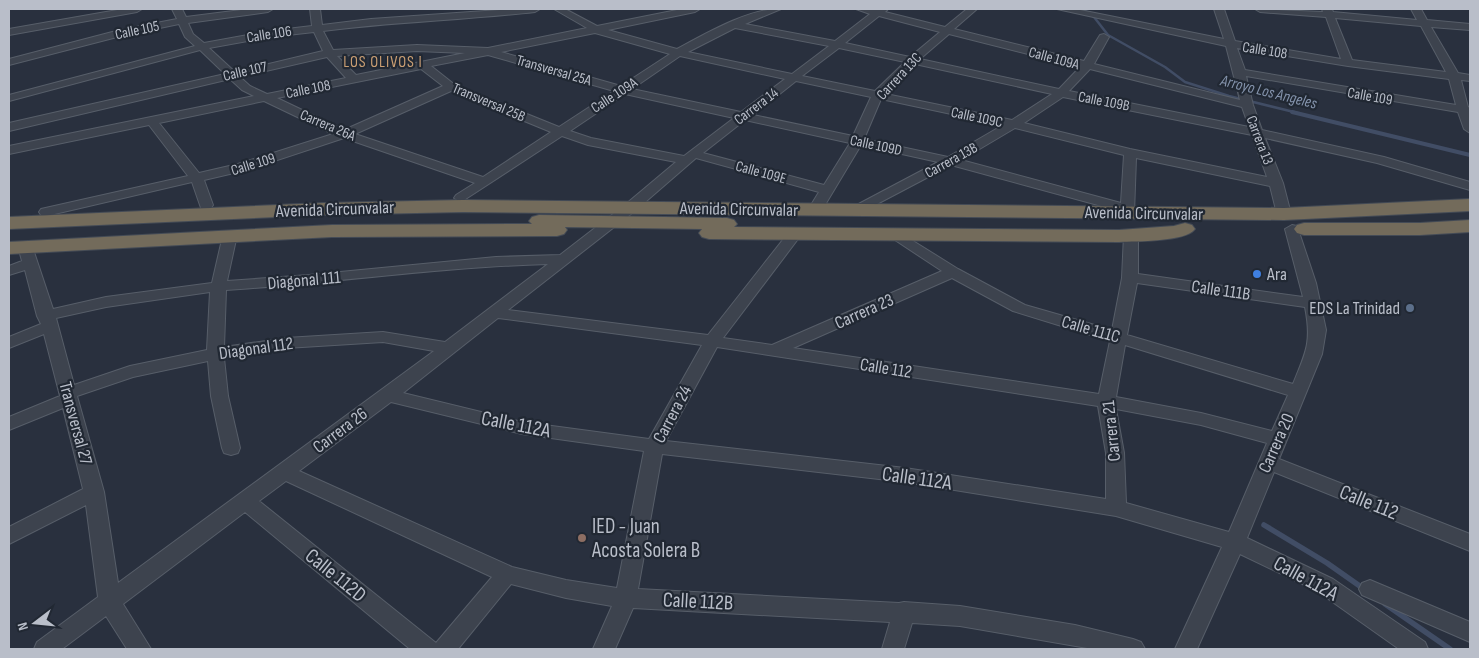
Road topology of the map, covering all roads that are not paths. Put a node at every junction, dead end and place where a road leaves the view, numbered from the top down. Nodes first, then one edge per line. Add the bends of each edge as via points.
1 (80, 9) edge
2 (137, 9) edge
3 (176, 9) edge
4 (268, 9) edge
5 (315, 9) edge
6 (535, 9) edge
7 (559, 9) edge
8 (695, 9) edge
9 (776, 9) edge
10 (861, 9) edge
11 (972, 9) edge
12 (1062, 9) edge
13 (1121, 9) edge
14 (1219, 9) edge
15 (1260, 9) edge
16 (1416, 9) edge
17 (880, 11) edge
18 (1328, 12) edge
19 (1121, 20) junction
20 (182, 21) junction
21 (1424, 24) junction
22 (735, 25) junction
23 (94, 28) junction
24 (317, 28) junction
25 (1470, 28) edge
26 (597, 30) junction
27 (947, 30) junction
28 (9, 32) edge
29 (1104, 37) dead end
30 (837, 44) junction
31 (1232, 44) junction
32 (200, 48) junction
33 (486, 51) junction
34 (329, 53) junction
35 (678, 53) junction
36 (913, 60) junction
37 (9, 62) edge
38 (1348, 63) junction
39 (423, 65) junction
40 (1087, 66) junction
41 (1240, 72) junction
42 (233, 74) junction
43 (1454, 76) junction
44 (793, 78) junction
45 (1470, 78) edge
46 (354, 80) junction
47 (451, 87) junction
48 (623, 90) junction
49 (1061, 93) junction
50 (877, 96) junction
51 (265, 97) junction
52 (9, 98) edge
53 (1246, 101) junction
54 (1466, 111) edge
55 (742, 116) junction
56 (152, 121) junction
57 (1014, 124) junction
58 (9, 127) edge
59 (1470, 129) edge
60 (559, 131) junction
61 (1256, 132) junction
62 (344, 134) junction
63 (857, 140) junction
64 (9, 150) edge
65 (1130, 153) junction
66 (690, 157) junction
67 (950, 161) junction
68 (197, 179) junction
69 (485, 182) junction
70 (1276, 182) junction
71 (1470, 186) edge
72 (828, 190) junction
73 (462, 198) junction
74 (206, 205) junction
75 (1470, 205) edge
76 (632, 207) junction
77 (815, 210) junction
78 (858, 210) junction
79 (1127, 211) junction
80 (46, 212) junction
81 (9, 213) edge
82 (1288, 221) junction
83 (9, 223) edge
84 (1470, 226) edge
85 (604, 227) junction
86 (1185, 229) junction
87 (230, 235) junction
88 (794, 235) junction
89 (1131, 235) junction
90 (897, 236) junction
91 (18, 249) edge
92 (564, 259) junction
93 (9, 271) edge
94 (953, 272) junction
95 (1130, 278) junction
96 (220, 286) junction
97 (1312, 302) junction
98 (494, 313) junction
99 (48, 321) junction
100 (1118, 337) junction
101 (712, 341) junction
102 (9, 343) edge
103 (447, 348) junction
104 (774, 350) junction
105 (215, 354) junction
106 (1299, 392) junction
107 (388, 395) junction
108 (69, 396) junction
109 (1106, 401) junction
110 (9, 424) edge
111 (1276, 439) junction
112 (654, 446) junction
113 (231, 448) dead end
114 (1267, 462) junction
115 (284, 472) junction
116 (94, 492) junction
117 (244, 501) junction
118 (1116, 508) junction
119 (9, 536) edge
120 (1235, 542) junction
121 (1470, 543) edge
122 (508, 574) junction
123 (1370, 589) dead end
124 (626, 598) junction
125 (110, 603) junction
126 (904, 611) junction
127 (1470, 632) edge
128 (45, 649) edge
129 (140, 649) edge
130 (427, 649) edge
131 (444, 649) edge
132 (604, 649) edge
133 (893, 649) edge
134 (1133, 649) edge
135 (1186, 649) edge
136 (1417, 649) edge

1 - 23 street
2 - 23 street
3 - 20 street, Carrera 26A
4 - 20 street, Calle 105
5 - 24 street
6 - 24 street, Calle 106
7 - 26 street
8 - 26 street, Calle 108
9 - 22 street, Calle 109A
10 - 17 street, Calle 109A
11 - 27 street, Carrera 13C
12 - 19 street, Calle 108
13 - 19 street
14 - 31 street, Carrera 13
15 - 18 street
16 - 21 street
17 - 27 street, Calle 109A
17 - 30 street, Carrera 14
18 - 21 street
18 - 38 street
19 - 31 street, Calle 108
20 - 23 street, Calle 105
20 - 32 street, Carrera 26A
21 - 25 street
21 - 43 street
22 - 30 street, Calle 109B
22 - 35 street, Calle 109A
23 - 28 street
23 - 37 street, Calle 105
24 - 32 street, Calle 106
24 - 34 street
26 - 33 street, Calle 108
26 - 35 street, Calle 109C
27 - 36 street, Carrera 13C
27 - 40 street, Calle 109A
29 - 40 street, Carrera 13B
30 - 36 street, Calle 109B
30 - 44 street, Carrera 14
31 - 38 street, Calle 108
31 - 41 street, Carrera 13
32 - 42 street, Carrera 26A
32 - 52 street, Calle 106
33 - 34 street, Calle 107 via 417,48
33 - 39 street, Calle 108
33 - 48 street, Transversal 25A
34 - 42 street, Calle 107
34 - 46 street
35 - 44 street, Calle 109C
35 - 48 street, Calle 109A
36 - 49 street, Calle 109B
36 - 50 street, Carrera 13C
38 - 43 street, Calle 108
39 - 46 street, Calle 108
39 - 47 street, Transversal 25B
40 - 49 street, Carrera 13B
40 - 53 street, Calle 109A
41 - 53 street, Carrera 13
41 - 54 street, Calle 109
42 - 51 street, Carrera 26A via 246,88
42 - 58 street, Calle 107
43 - 45 street, Calle 108
43 - 54 street
44 - 50 street, Calle 109C
44 - 55 street, Carrera 14
46 - 51 street, Calle 108
47 - 60 street, Transversal 25B
47 - 62 street, Calle 109
48 - 55 street, Calle 109D
48 - 60 street, Calle 109A
49 - 57 street, Carrera 13B
49 - 61 street, Calle 109B
50 - 57 street, Calle 109C
50 - 63 street, Carrera 13C
51 - 56 street, Calle 108
51 - 62 street, Carrera 26A
53 - 61 street, Carrera 13
54 - 59 street
55 - 63 street, Calle 109D
55 - 66 street, Carrera 14
56 - 64 street, Calle 108
56 - 68 street
57 - 65 street, Calle 109C
57 - 67 street, Carrera 13B
60 - 66 street, Calle 109E via 588,141
60 - 69 street, Calle 109A
61 - 70 street, Carrera 13
61 - 71 street, Calle 109B via 1380,160
62 - 68 street, Calle 109
62 - 69 street, Carrera 26A
63 - 67 street, Calle 109D
63 - 72 street, Carrera 13C
65 - 70 street, Calle 109C
65 - 79 street
66 - 72 street, Calle 109E
66 - 76 street, Carrera 14
67 - 78 street, Carrera 13B
67 - 79 street, Calle 109D
68 - 74 street
68 - 80 street, Calle 109
69 - 73 street, Calle 109A
70 - 82 street, Carrera 13
72 - 77 street, Carrera 13C
73 - 74 highway
73 - 76 highway via 568,199
74 - 80 highway
75 - 82 highway, Avenida Circunvalar
76 - 77 highway, Avenida Circunvalar
76 - 83 highway, Avenida Circunvalar via 323,209
76 - 85 street, Carrera 26
77 - 78 highway, Avenida Circunvalar
78 - 79 highway, Avenida Circunvalar
79 - 82 highway, Avenida Circunvalar
80 - 81 highway
82 - 84 highway, Avenida Circunvalar via 1420,229
82 - 86 highway, Avenida Circunvalar
82 - 97 street, Carrera 20
85 - 86 highway, Avenida Circunvalar via 894,224
85 - 87 highway
85 - 88 highway
85 - 91 highway, Avenida Circunvalar via 447,221 308,224 48,234
85 - 92 street, Carrera 26
86 - 89 highway
87 - 91 highway
87 - 96 street via 220,266
88 - 90 highway
88 - 101 street, Carrera 24
89 - 90 highway
89 - 95 street, Carrera 21
90 - 94 street, Calle 111C
91 - 93 street
91 - 99 street, Transversal 27
92 - 96 street, Diagonal 111 via 469,263
92 - 98 street, Carrera 26
94 - 100 street, Calle 111C via 1019,308
94 - 104 street, Carrera 23
95 - 97 street, Calle 111B
95 - 100 street, Carrera 21
96 - 99 street, Diagonal 111 via 106,302
96 - 105 street
97 - 106 street, Carrera 20 via 1318,330 1314,354
98 - 101 street, Calle 112
98 - 103 street, Carrera 26
99 - 102 street, Diagonal 111
99 - 108 street, Transversal 27
100 - 106 street, Calle 111C
100 - 109 street, Carrera 21
101 - 104 street, Calle 112
101 - 112 street, Carrera 24
103 - 105 street, Diagonal 112 via 382,337 354,337 286,342
103 - 107 street, Carrera 26
104 - 109 street, Calle 112
105 - 108 street, Diagonal 112 via 130,372
105 - 113 street
106 - 111 street, Carrera 20
107 - 112 street, Calle 112A via 522,428
107 - 115 street, Carrera 26
108 - 110 street, Diagonal 112
108 - 116 street, Transversal 27
109 - 111 street, Calle 112 via 1201,419
109 - 118 street, Carrera 21 via 1115,453
111 - 114 street, Carrera 20
112 - 118 street, Calle 112A via 905,475
112 - 124 street, Carrera 24
114 - 120 street, Carrera 20
114 - 121 street, Calle 112
115 - 117 street, Carrera 26
115 - 122 street, Calle 112B
116 - 119 street
116 - 125 street, Transversal 27
117 - 125 street, Carrera 26
117 - 130 street, Calle 112D
118 - 120 street, Calle 112A
120 - 135 street, Carrera 20
120 - 136 street, Calle 112A via 1325,585
122 - 124 street, Calle 112B via 552,587
122 - 131 street
123 - 127 street
124 - 126 street, Calle 112B
124 - 132 street, Carrera 24
125 - 128 street, Carrera 26
125 - 129 street
126 - 133 street
126 - 134 street, Calle 112B via 960,616 1075,635

